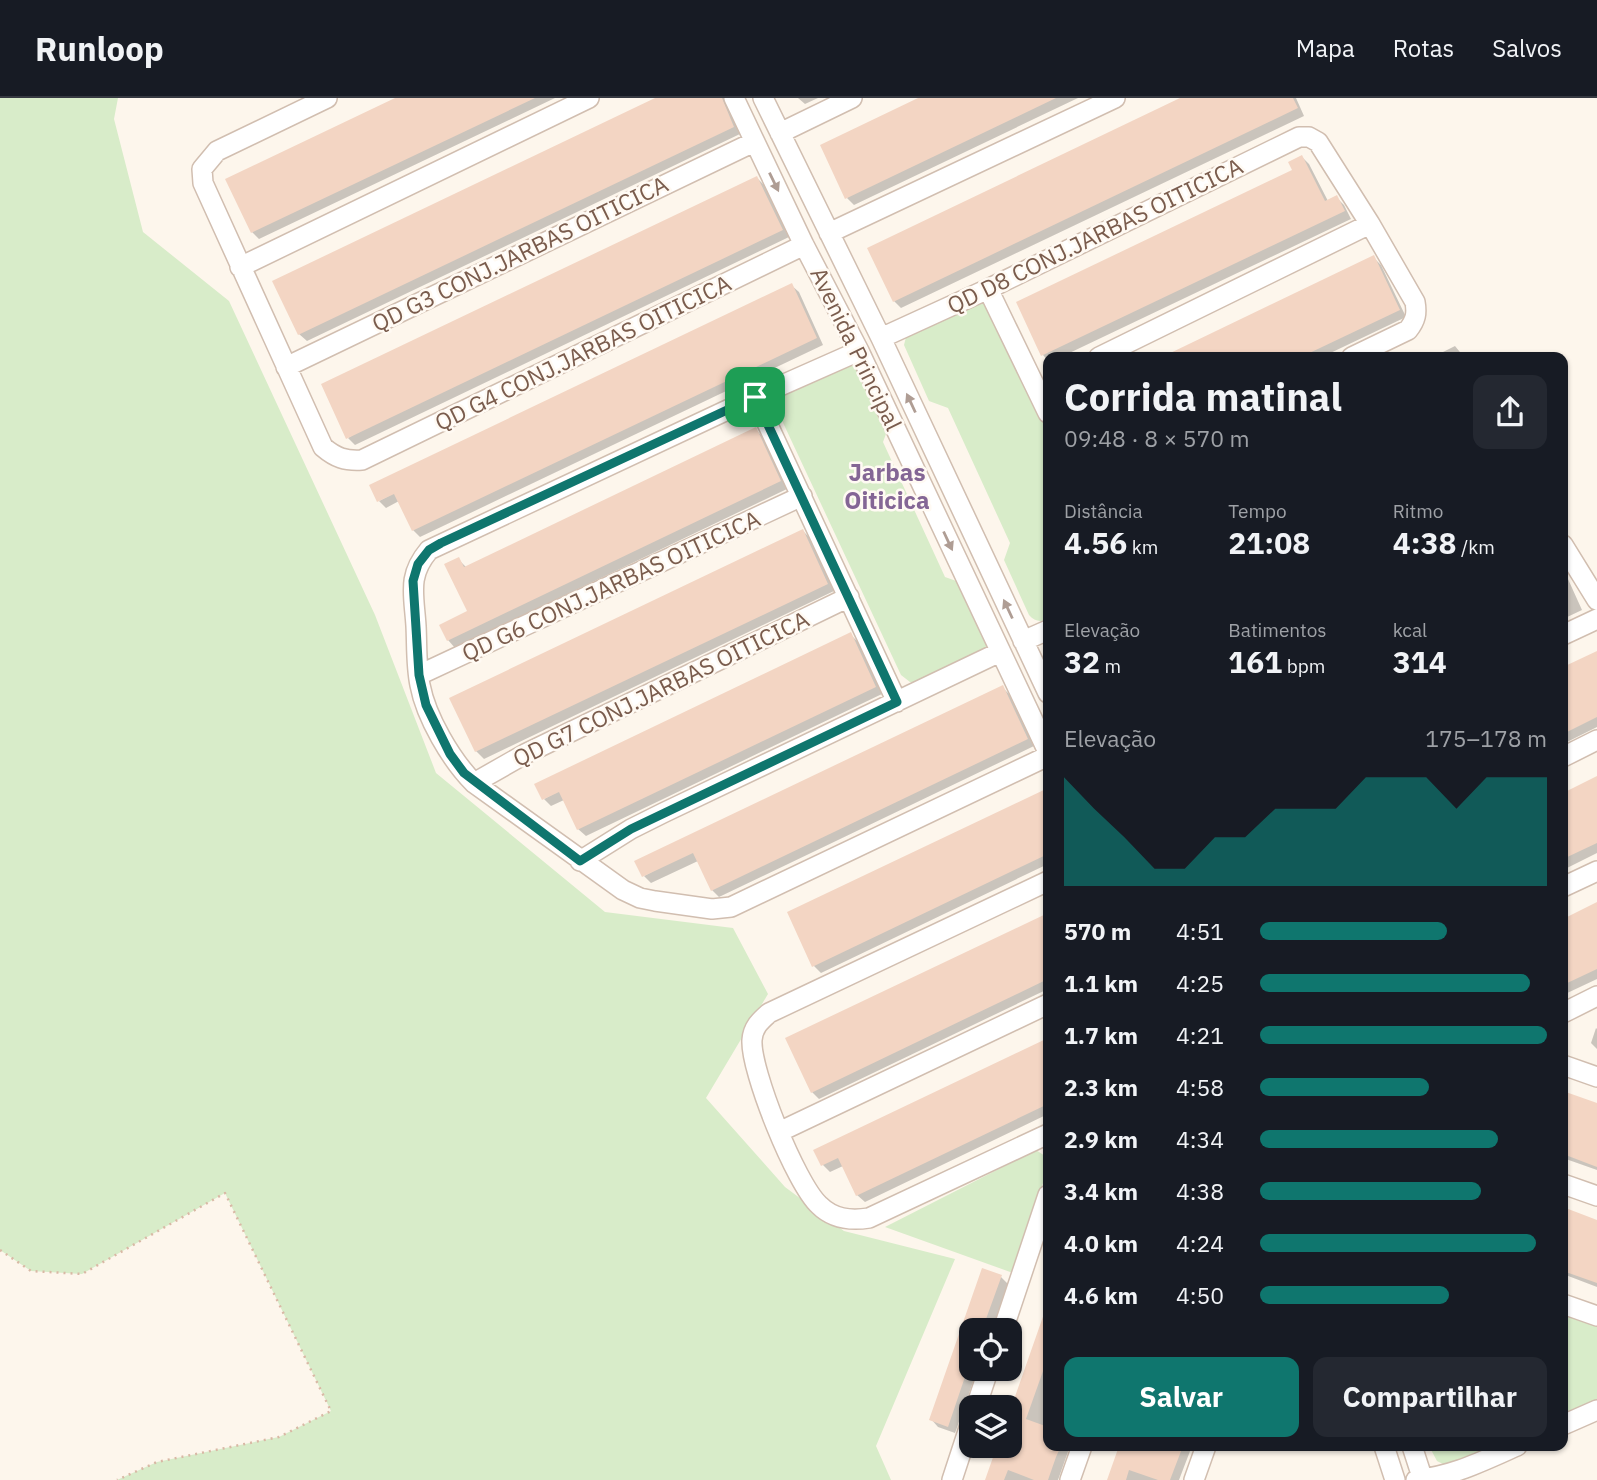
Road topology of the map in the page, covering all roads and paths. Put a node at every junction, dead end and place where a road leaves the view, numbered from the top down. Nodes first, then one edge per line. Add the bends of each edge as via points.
1 (327, 98) edge
2 (589, 98) edge
3 (734, 98) edge
4 (763, 98) edge
5 (852, 98) edge
6 (1115, 98) edge
7 (780, 133) junction
8 (754, 142) junction
9 (1370, 224) junction
10 (829, 233) junction
11 (804, 245) junction
12 (240, 267) junction
13 (988, 289) junction
14 (881, 338) junction
15 (859, 351) junction
16 (1109, 352) edge
17 (1362, 352) edge
18 (286, 367) junction
19 (1042, 385) edge
20 (755, 397) junction
21 (953, 491) junction
22 (802, 496) junction
23 (929, 502) junction
24 (1568, 553) edge
25 (849, 597) junction
26 (1597, 600) edge
27 (1597, 619) edge
28 (1043, 632) edge
29 (1568, 633) edge
30 (1023, 641) junction
31 (1000, 652) junction
32 (419, 675) junction
33 (1043, 683) edge
34 (897, 702) junction
35 (1597, 740) edge
36 (1043, 743) edge
37 (1568, 754) edge
38 (1043, 756) edge
39 (474, 783) junction
40 (580, 861) junction
41 (1597, 871) edge
42 (1043, 883) edge
43 (1568, 885) edge
44 (1597, 996) edge
45 (1043, 1006) edge
46 (1568, 1010) edge
47 (1568, 1067) edge
48 (1597, 1077) edge
49 (779, 1132) junction
50 (1043, 1136) edge
51 (1568, 1186) edge
52 (1597, 1196) edge
53 (1043, 1210) edge
54 (0, 1250) edge
55 (1568, 1306) edge
56 (1597, 1315) edge
57 (1007, 1318) edge
58 (1597, 1409) edge
59 (1568, 1423) edge
60 (1080, 1451) edge
61 (1204, 1451) edge
62 (1386, 1451) edge
63 (1413, 1451) edge
64 (1505, 1451) edge
65 (959, 1458) edge
66 (117, 1480) edge
67 (952, 1480) edge
68 (1070, 1480) edge
69 (1194, 1480) edge
70 (1395, 1480) edge
71 (1420, 1480) edge

1 - 12 street via 217,151 202,169 203,183
2 - 12 street
3 - 8 street, Avenida Principal
4 - 7 street, Avenida Principal
5 - 7 street
6 - 10 street
7 - 10 street, Avenida Principal
8 -> 11 street, Avenida Principal
8 - 18 street, QD G3 CONJ.JARBAS OITICICA
9 - 13 street, QD D8 CONJ.JARBAS OITICICA via 1318,142 1298,137
9 - 16 street
9 - 17 street via 1416,311 1408,330
10 - 14 street, Avenida Principal
11 - 15 street, Avenida Principal
11 - 18 street, QD G4 CONJ.JARBAS OITICICA via 362,460 347,461 323,447
12 - 18 street
13 - 14 street, QD D8 CONJ.JARBAS OITICICA
13 - 19 street
21 -> 14 street, Avenida Principal
15 - 20 street
15 - 23 street, Avenida Principal
20 - 22 street
20 - 32 street via 429,550 413,581
21 - 23 street
30 -> 21 street, Avenida Principal
22 - 25 street
22 - 32 street, QD G6 CONJ.JARBAS OITICICA
23 -> 31 street, Avenida Principal
24 - 26 street
25 - 34 street
25 - 39 street, QD G7 CONJ.JARBAS OITICICA
27 - 29 street
28 - 30 street
30 - 33 street, Avenida Principal
31 - 34 street
31 - 36 street, Avenida Principal
32 - 39 street via 426,705 450,754
34 - 40 street via 631,829
35 - 37 street
38 - 40 street via 730,907 712,909 640,898
39 - 40 street
41 - 43 street
42 - 49 street via 760,1020 752,1042 755,1062
44 - 46 street
45 - 49 street
47 - 48 street
49 - 50 street via 817,1203 840,1218 853,1220 869,1219
51 - 52 street
53 - 57 street
54 - 66 path via 31,1271 82,1274 225,1193 331,1411 279,1437 157,1462
55 - 56 street
58 - 59 street
60 - 68 street
61 - 69 street
62 - 70 street
63 - 71 street
64 - 71 street via 1457,1472
65 - 67 street

